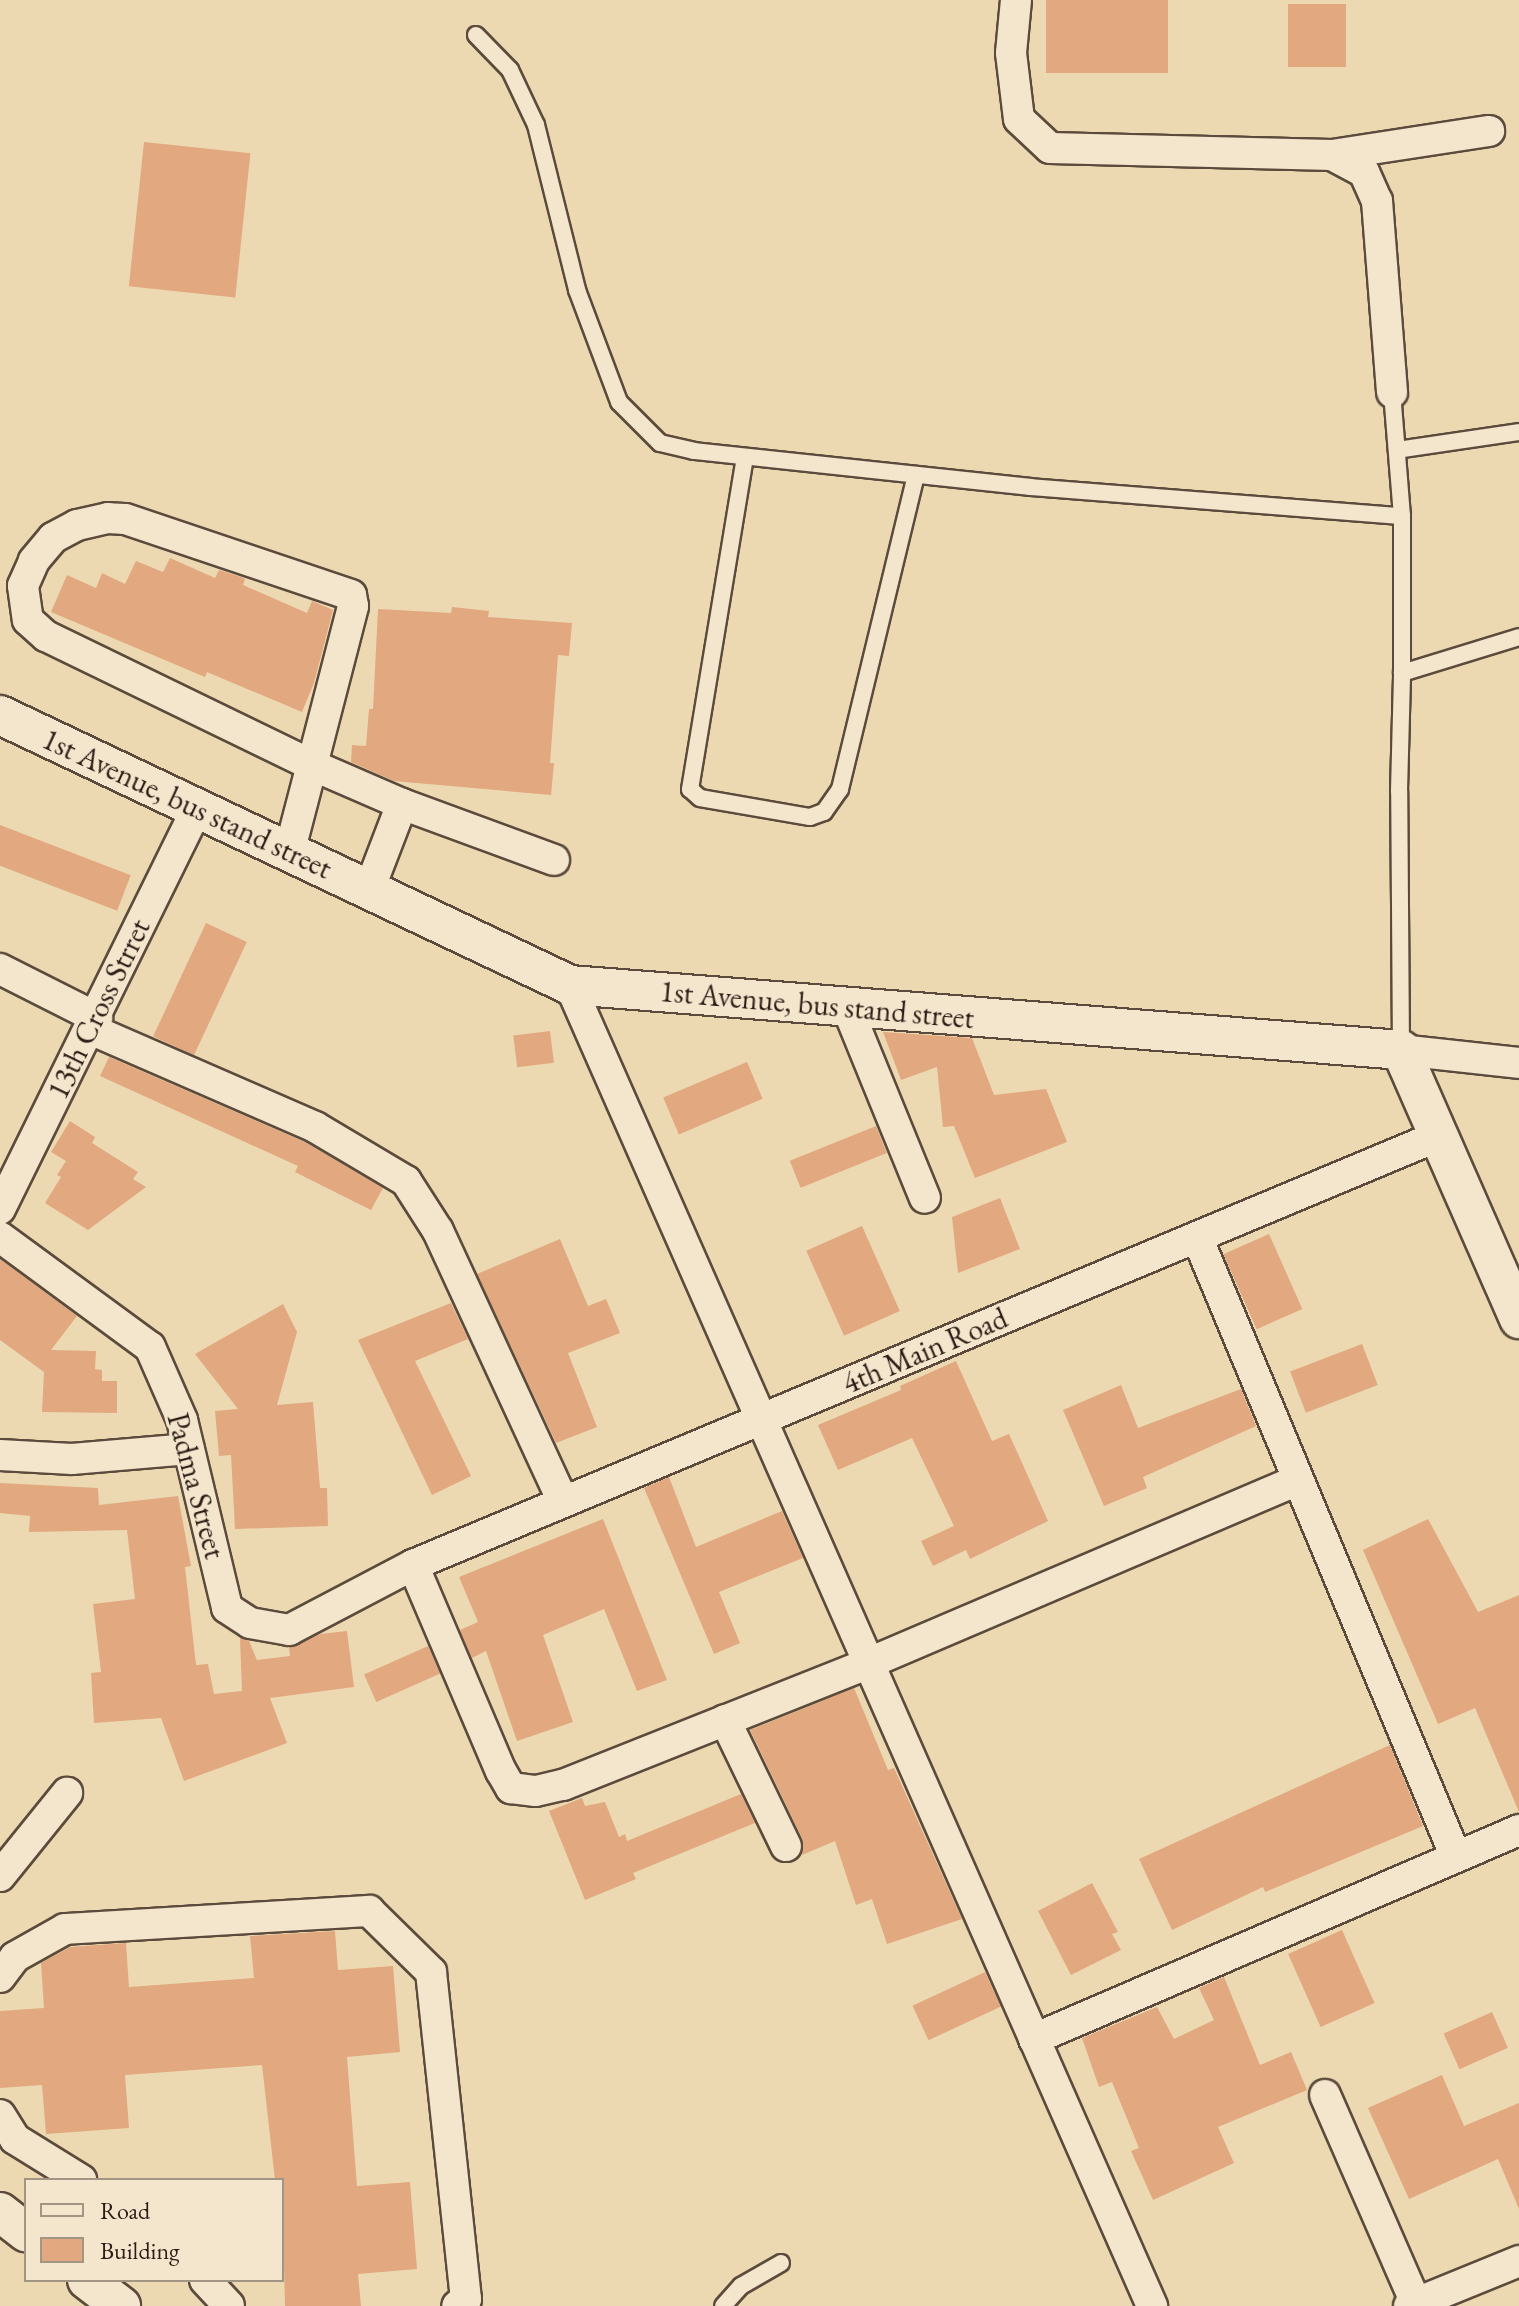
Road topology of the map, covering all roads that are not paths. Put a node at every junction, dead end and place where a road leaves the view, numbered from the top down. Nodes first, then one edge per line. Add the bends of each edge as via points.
1 (1016, 0) edge
2 (476, 35) dead end
3 (1489, 131) dead end
4 (1332, 155) junction
5 (1392, 392) joint
6 (1519, 432) edge
7 (1397, 450) junction
8 (745, 457) junction
9 (916, 475) junction
10 (1402, 516) junction
11 (1519, 637) edge
12 (1402, 673) junction
13 (0, 715) edge
14 (312, 765) junction
15 (402, 804) junction
16 (197, 808) junction
17 (289, 853) junction
18 (554, 860) dead end
19 (369, 890) junction
20 (0, 969) edge
21 (570, 985) junction
22 (847, 1007) junction
23 (93, 1024) junction
24 (1401, 1050) junction
25 (1519, 1063) edge
26 (1438, 1136) junction
27 (925, 1198) dead end
28 (0, 1209) edge
29 (0, 1237) edge
30 (1197, 1237) junction
31 (1519, 1319) edge
32 (762, 1419) junction
33 (189, 1449) junction
34 (0, 1455) edge
35 (1298, 1480) junction
36 (563, 1502) junction
37 (413, 1565) junction
38 (869, 1663) junction
39 (725, 1720) junction
40 (67, 1793) dead end
41 (1519, 1830) edge
42 (786, 1846) dead end
43 (1456, 1857) junction
44 (0, 1876) edge
45 (0, 1977) edge
46 (1034, 2039) junction
47 (1325, 2095) dead end
48 (5, 2137) edge
49 (77, 2178) edge
50 (0, 2212) edge
51 (24, 2230) edge
52 (1519, 2261) edge
53 (781, 2263) dead end
54 (90, 2282) edge
55 (207, 2282) edge
56 (1414, 2305) edge
57 (121, 2306) edge
58 (229, 2306) edge
59 (457, 2306) edge
60 (723, 2306) edge
61 (1152, 2306) edge

1 - 4 street via 1011,53 1019,119 1050,148
2 - 8 lane via 510,70 536,125 577,290 619,402 660,443
3 - 4 street
4 - 5 street via 1364,172 1377,201
5 - 7 lane
6 - 7 lane
7 - 10 lane
8 - 9 lane
8 - 9 lane via 690,789 700,798 810,817 824,812 840,789
9 - 10 lane
10 - 12 lane
11 - 12 lane
12 - 24 lane
13 - 16 street, 1st Avenue, bus stand street
14 - 14 street via 353,606 351,595 125,519 77,525 53,538 34,561 23,586 25,603 28,620 46,636
14 - 15 street
14 - 17 street
15 - 18 street
15 - 19 street
16 - 17 street, 1st Avenue, bus stand street
16 - 23 street, 13th Cross Strret
17 - 19 street, 1st Avenue, bus stand street
19 - 21 street, 1st Avenue, bus stand street
20 - 23 street
21 - 22 street, 1st Avenue, bus stand street
21 - 32 street
22 - 24 street, 1st Avenue, bus stand street
22 - 27 street
23 - 28 street, 13th Cross Strret
23 - 36 street via 315,1127 406,1181 438,1231
24 - 25 street
24 - 26 street
26 - 30 street, 4th Main Road
26 - 31 street
29 - 33 street, Padma Street via 150,1347
30 - 32 street, 4th Main Road
30 - 35 street
32 - 36 street, 4th Main Road
32 - 38 street
33 - 34 street via 72,1459
33 - 37 street, Padma Street via 227,1608 250,1623 289,1630
35 - 38 street
35 - 43 street
36 - 37 street, 4th Main Road
37 - 39 street via 511,1788 536,1791 563,1785
38 - 39 street
38 - 46 street
39 - 42 street
40 - 44 street
41 - 43 street
43 - 46 street
45 - 59 street via 15,1957 65,1929 369,1911 431,1972 466,2299
46 - 61 street
47 - 56 street
48 - 49 street
50 - 51 street
52 - 56 street
53 - 60 lane via 741,2286
54 - 57 street
55 - 58 street

